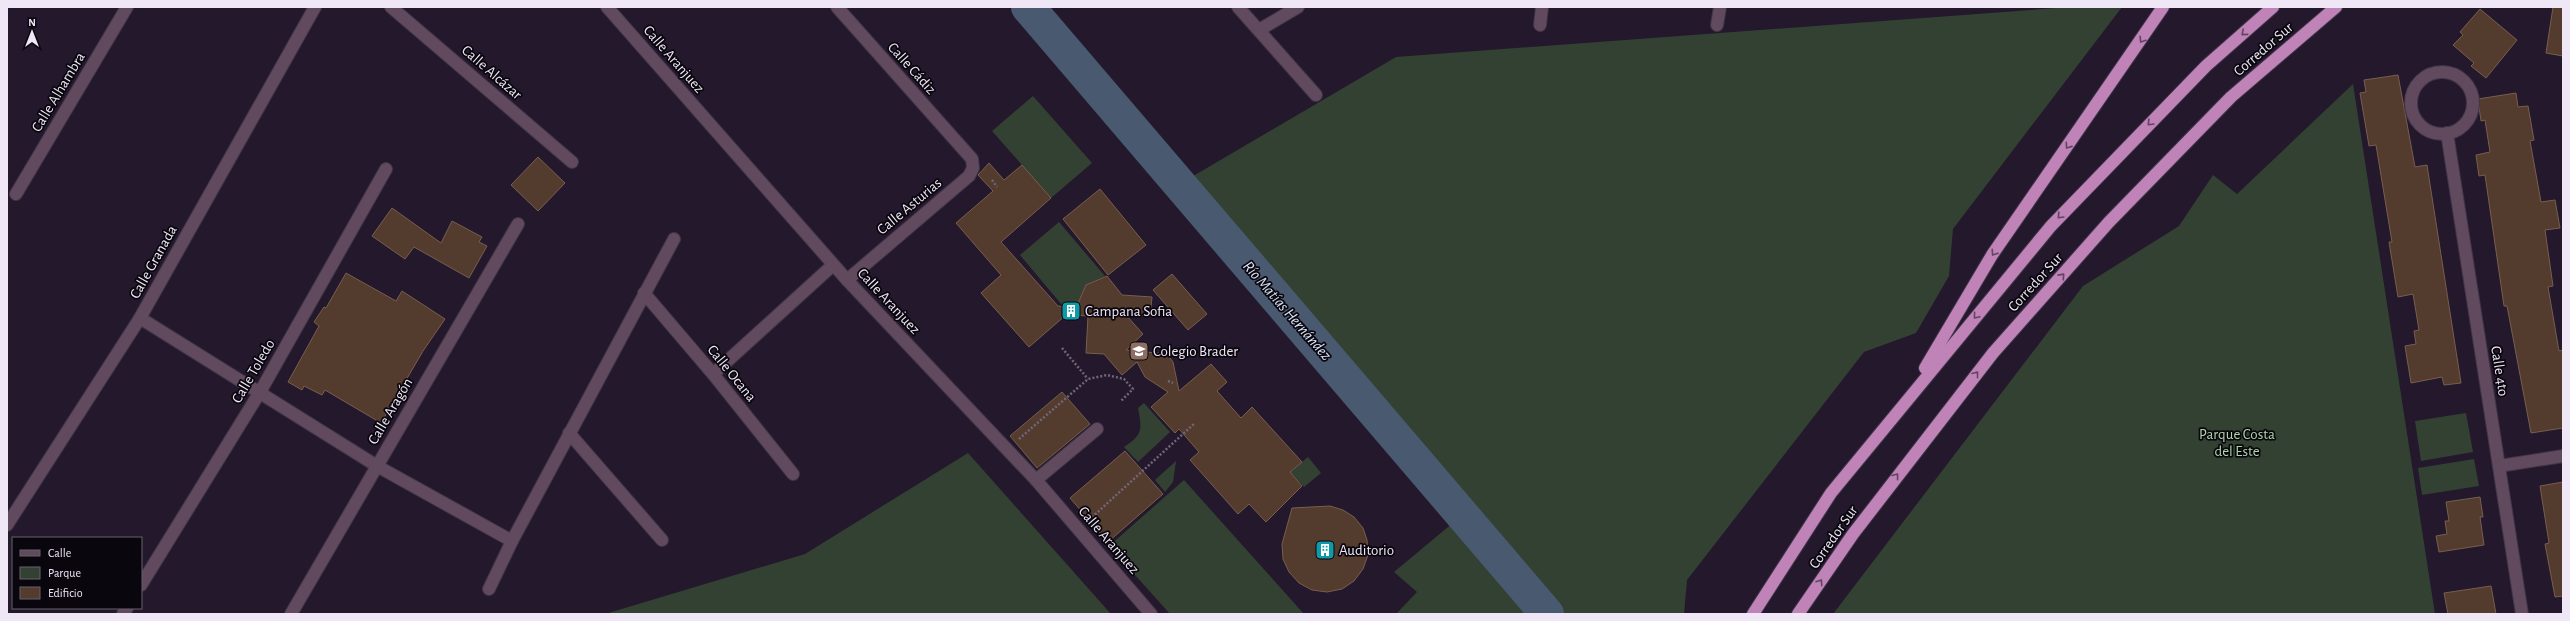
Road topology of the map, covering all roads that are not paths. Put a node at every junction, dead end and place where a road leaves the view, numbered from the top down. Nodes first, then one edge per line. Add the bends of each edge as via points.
1 (127, 7) edge
2 (315, 7) edge
3 (391, 7) edge
4 (607, 7) edge
5 (837, 7) edge
6 (1238, 7) edge
7 (1298, 7) edge
8 (1542, 7) edge
9 (1720, 7) edge
10 (2163, 7) edge
11 (2273, 7) edge
12 (2336, 7) edge
13 (1540, 25) dead end
14 (1717, 25) dead end
15 (1259, 30) junction
16 (1316, 95) dead end
17 (2447, 133) junction
18 (964, 150) joint
19 (572, 162) dead end
20 (386, 169) dead end
21 (16, 194) dead end
22 (518, 224) dead end
23 (674, 239) dead end
24 (834, 265) junction
25 (847, 280) junction
26 (644, 293) junction
27 (140, 318) junction
28 (713, 374) junction
29 (260, 392) junction
30 (1907, 399) junction
31 (1097, 429) dead end
32 (569, 433) junction
33 (2563, 456) edge
34 (377, 466) junction
35 (2499, 466) junction
36 (793, 474) dead end
37 (1036, 480) junction
38 (7, 525) edge
39 (662, 540) dead end
40 (512, 541) junction
41 (142, 583) edge
42 (490, 589) dead end
43 (291, 614) edge
44 (1151, 614) edge
45 (1753, 614) edge
46 (1798, 614) edge
47 (2522, 614) edge

1 - 21 street, Calle Alhambra
2 - 27 street, Calle Granada
3 - 19 street, Calle Alcázar
4 - 24 street, Calle Aranjuez
5 - 18 street, Calle Cádiz
6 - 15 street
7 - 15 street
8 - 13 street
9 - 14 street
10 -> 30 highway via 1992,255
11 -> 30 highway, Corredor Sur via 2206,66 2051,226
46 -> 12 highway, Corredor Sur via 1866,516 1993,353 2109,222 2231,97
15 - 16 street
17 - 17 street via 2461,128 2468,120 2473,110 2473,99 2464,80 2444,72 2424,78 2417,84 2411,102 2413,112 2424,128 2432,132
17 - 35 street, Calle 4to
18 - 25 street, Calle Asturias via 972,159 973,168 969,176
20 - 29 street, Calle Toledo
22 - 34 street, Calle Aragón
23 - 26 street
24 - 25 street, Calle Aranjuez
24 - 28 street
25 - 37 street, Calle Aranjuez
26 - 28 street, Calle Ocana
26 - 32 street
27 - 29 street
27 - 38 street, Calle Granada
28 - 36 street, Calle Ocana
29 - 34 street
29 - 41 street, Calle Toledo
30 - 45 highway, Corredor Sur via 1831,493
31 - 37 street
32 - 39 street
32 - 40 street
33 - 35 street
34 - 40 street
34 - 43 street, Calle Aragón
35 - 47 street, Calle 4to
37 - 44 street, Calle Aranjuez
40 - 42 street

